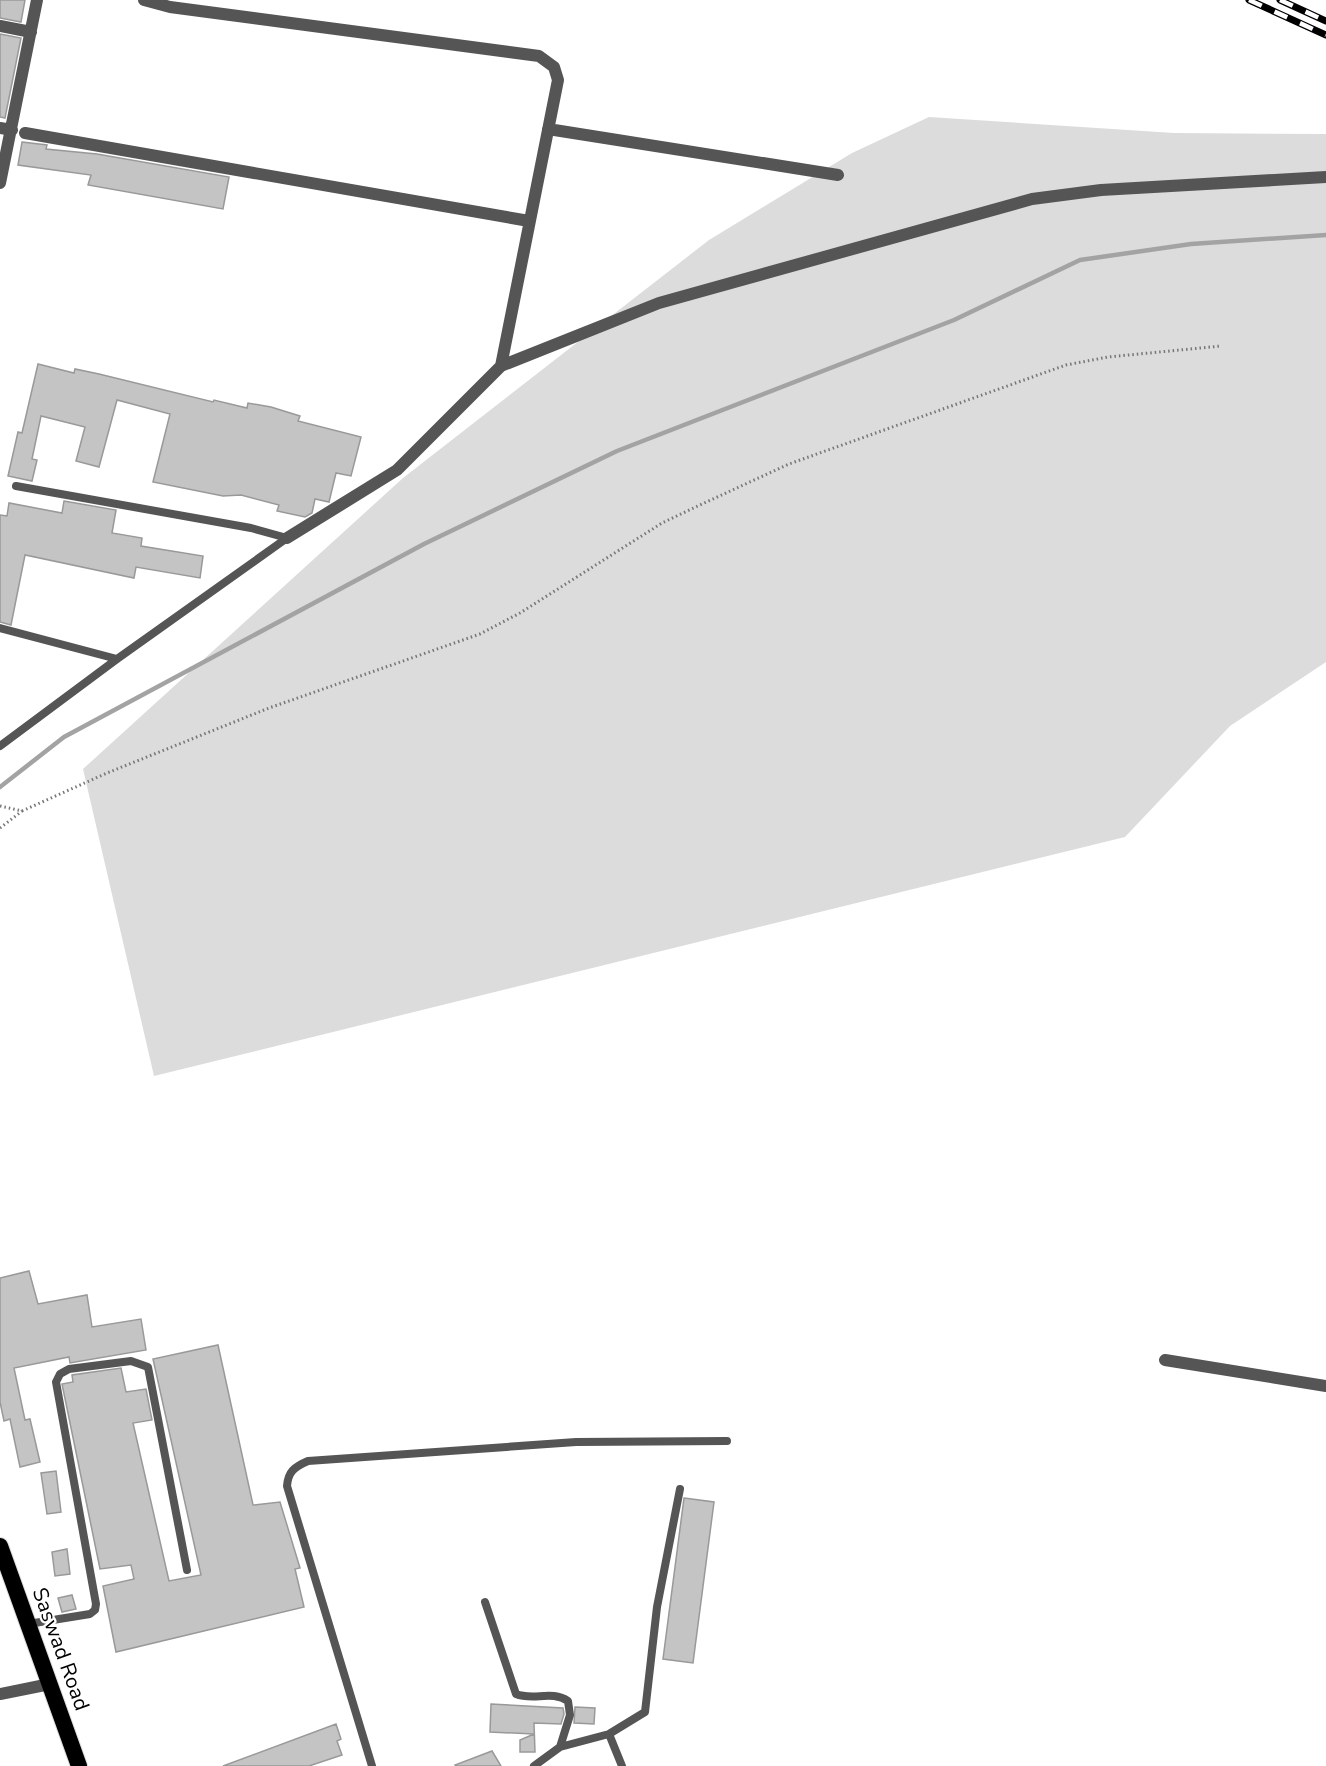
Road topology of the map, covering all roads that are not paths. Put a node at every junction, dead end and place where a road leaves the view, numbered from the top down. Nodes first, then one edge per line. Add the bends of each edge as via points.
1 (37, 0) edge
2 (144, 0) edge
3 (0, 26) edge
4 (31, 32) junction
5 (6, 129) edge
6 (548, 129) junction
7 (25, 133) dead end
8 (838, 175) dead end
9 (1326, 177) edge
10 (0, 183) edge
11 (529, 221) junction
12 (501, 366) junction
13 (16, 486) dead end
14 (287, 538) junction
15 (0, 628) edge
16 (117, 659) junction
17 (0, 746) edge
18 (1165, 1360) dead end
19 (1326, 1386) edge
20 (727, 1442) dead end
21 (680, 1489) dead end
22 (0, 1546) edge
23 (187, 1570) dead end
24 (485, 1602) dead end
25 (28, 1624) junction
26 (50, 1684) junction
27 (0, 1694) edge
28 (609, 1734) junction
29 (560, 1747) junction
30 (79, 1766) edge
31 (372, 1766) edge
32 (534, 1766) edge
33 (622, 1766) edge

1 - 4 street
2 - 6 street via 170,7 539,56 554,67 558,80
3 - 4 street
4 - 5 street
5 - 10 street
6 - 8 street
6 - 11 street
7 - 11 street
9 - 12 street via 1101,190 1032,199 660,303
11 - 12 street
12 - 14 street via 397,470
13 - 14 lane
14 - 16 lane
15 - 16 lane
16 - 17 lane
18 - 19 street
20 - 31 lane via 576,1442 308,1461 296,1466 288,1474 287,1486
21 - 28 lane via 657,1607 648,1706 637,1718
22 - 25 highway, Saswad Road
23 - 25 lane via 148,1367 131,1361 69,1369 56,1382 96,1604 90,1614
24 - 29 lane via 516,1694 557,1696 568,1701 570,1715
25 - 26 highway, Saswad Road
26 - 27 street
26 - 30 highway, Saswad Road
28 - 29 lane
28 - 33 lane
29 - 32 lane

